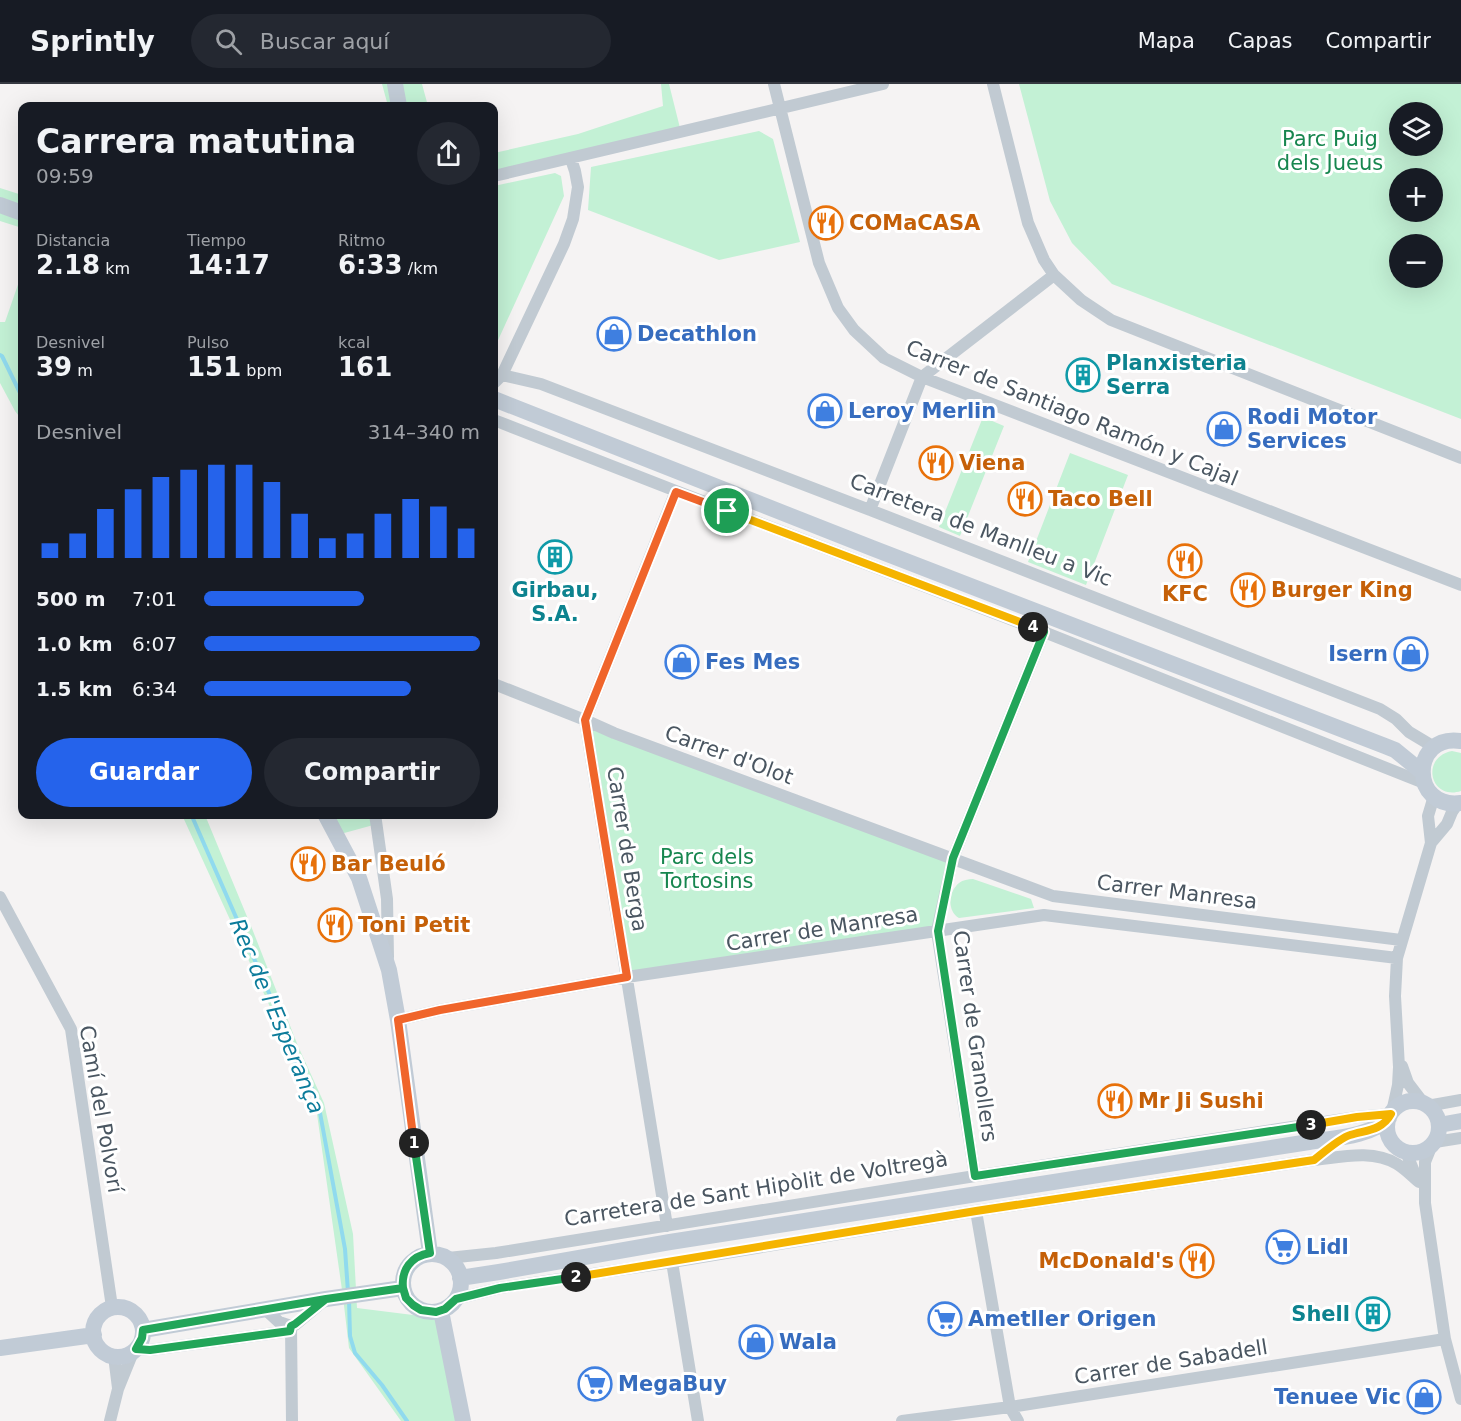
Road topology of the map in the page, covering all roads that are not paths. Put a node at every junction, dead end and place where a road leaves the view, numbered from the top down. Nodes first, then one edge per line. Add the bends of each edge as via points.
1 (395, 84) edge
2 (774, 84) edge
3 (882, 84) edge
4 (993, 84) edge
5 (398, 102) edge
6 (780, 109) junction
7 (571, 159) junction
8 (498, 175) edge
9 (0, 205) edge
10 (18, 212) edge
11 (1054, 275) junction
12 (922, 377) junction
13 (498, 379) edge
14 (498, 401) edge
15 (498, 422) edge
16 (1461, 458) edge
17 (676, 492) junction
18 (870, 510) junction
19 (1461, 585) edge
20 (1044, 632) junction
21 (498, 686) edge
22 (585, 720) junction
23 (1461, 741) edge
24 (1433, 748) junction
25 (1395, 750) junction
26 (1427, 784) junction
27 (1460, 803) edge
28 (328, 819) edge
29 (376, 819) edge
30 (1431, 843) junction
31 (953, 858) junction
32 (0, 897) edge
33 (938, 931) junction
34 (1401, 940) junction
35 (1396, 957) junction
36 (389, 970) junction
37 (627, 977) junction
38 (398, 1020) junction
39 (1399, 1056) junction
40 (1461, 1100) edge
41 (1426, 1105) junction
42 (1391, 1115) junction
43 (1461, 1121) edge
44 (1439, 1125) junction
45 (1351, 1135) junction
46 (1461, 1138) edge
47 (1433, 1144) junction
48 (1401, 1150) junction
49 (1314, 1160) junction
50 (975, 1176) junction
51 (1419, 1182) junction
52 (1425, 1203) junction
53 (976, 1211) junction
54 (668, 1226) junction
55 (430, 1253) junction
56 (448, 1258) junction
57 (672, 1262) junction
58 (460, 1278) junction
59 (403, 1288) junction
60 (326, 1299) junction
61 (456, 1299) junction
62 (112, 1307) junction
63 (266, 1310) junction
64 (441, 1311) junction
65 (291, 1329) junction
66 (143, 1330) junction
67 (93, 1335) junction
68 (1446, 1344) junction
69 (1461, 1347) edge
70 (0, 1348) edge
71 (135, 1350) junction
72 (114, 1356) junction
73 (118, 1389) junction
74 (1461, 1399) edge
75 (1010, 1407) junction
76 (110, 1421) edge
77 (292, 1421) edge
78 (463, 1421) edge
79 (698, 1421) edge
80 (902, 1421) edge
81 (1018, 1421) edge

1 - 5 street
2 - 6 street, Carrer de Santiago Ramón y Cajal
3 - 6 street
4 - 11 street via 1028,223
6 - 7 street
6 - 12 street, Carrer de Santiago Ramón y Cajal via 819,263 838,308 854,330 884,358
7 - 8 street
7 - 13 street via 578,187 573,219
9 - 10 street
11 - 12 street
11 - 16 street via 1111,320
12 - 18 street
12 - 19 street, Carrer de Santiago Ramón y Cajal
13 - 18 street, Carretera de Manlleu a Vic via 541,384
14 - 25 street
15 - 17 street
17 - 20 street
17 - 22 street
18 - 24 street, Carretera de Manlleu a Vic via 1380,709
20 - 26 street
20 - 31 street, Carrer de Granollers
21 - 22 street, Carrer d'Olot
22 - 31 street, Carrer d'Olot
22 - 37 street, Carrer de Berga
23 - 24 street via 1446,741
24 - 25 street
24 - 26 street via 1424,761
25 - 26 street
26 - 27 street via 1445,802
26 - 30 street
27 - 30 street
28 - 36 street via 359,878
29 - 36 street via 387,899
30 - 34 street
31 - 33 street, Carrer de Granollers
31 - 34 street, Carrer Manresa via 1053,896
32 - 62 street, Camí del Polvorí via 71,1029
33 - 35 street, Carrer de Manresa via 1044,915
33 - 37 street, Carrer de Manresa
33 - 50 street, Carrer de Granollers
34 - 35 street
35 - 39 street
36 - 38 street
37 - 38 street, Carrer de Manresa
37 - 54 street, Carrer de Berga
38 - 55 street
39 - 41 street via 1408,1083
39 - 42 street
40 - 41 street
41 - 42 street via 1406,1102
41 - 44 street via 1436,1114
42 - 45 street, Carretera de Sant Hipòlit de Voltregà via 1371,1131
42 - 48 street via 1389,1135
42 - 50 street, Carretera de Sant Hipòlit de Voltregà
43 - 44 street
44 - 47 street
45 - 48 street, Carretera de Sant Hipòlit de Voltregà via 1373,1136
45 - 49 street, Carretera de Sant Hipòlit de Voltregà
45 - 58 street, Carretera de Sant Hipòlit de Voltregà
46 - 47 street
47 - 48 street via 1418,1153
47 - 52 street via 1425,1162
48 - 51 street
49 - 51 street, Carretera de Sant Hipòlit de Voltregà via 1375,1156 1396,1163
49 - 53 street, Carretera de Sant Hipòlit de Voltregà
50 - 54 street, Carretera de Sant Hipòlit de Voltregà
51 - 52 street
52 - 68 street
53 - 57 street, Carretera de Sant Hipòlit de Voltregà
53 - 75 street
54 - 56 street, Carretera de Sant Hipòlit de Voltregà
55 - 56 street
55 - 59 street via 410,1263 404,1272
56 - 58 street
57 - 61 street, Carretera de Sant Hipòlit de Voltregà via 500,1288
57 - 79 street
58 - 61 street
59 - 60 street
59 - 64 street via 409,1302 417,1308
60 - 63 street
60 - 65 street
61 - 64 street
62 - 66 street via 136,1314
62 - 67 street via 98,1318
63 - 65 street
63 - 66 street
64 - 78 street
65 - 71 street
65 - 77 street
66 - 71 street
67 - 70 street
67 - 72 street via 102,1350
68 - 69 street, Carrer de Sabadell
68 - 74 street
68 - 75 street, Carrer de Sabadell
71 - 72 street
71 - 73 street
72 - 73 street
73 - 76 street
75 - 80 street, Carrer de Sabadell
75 - 81 street

